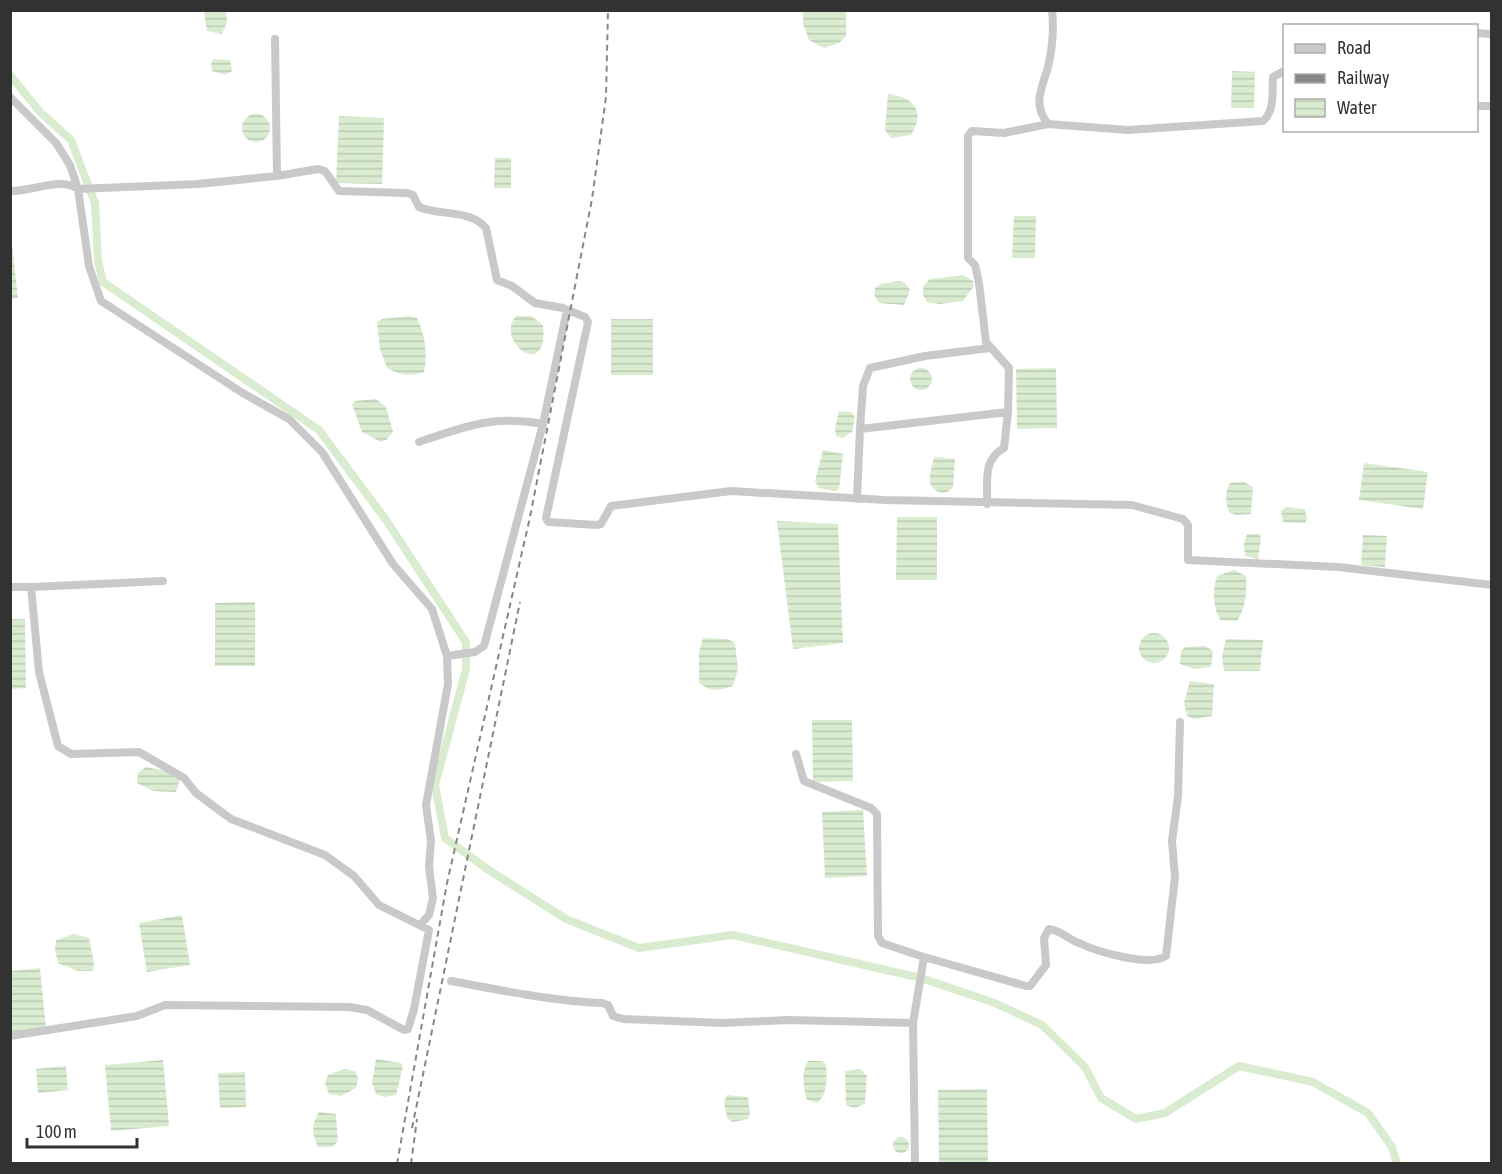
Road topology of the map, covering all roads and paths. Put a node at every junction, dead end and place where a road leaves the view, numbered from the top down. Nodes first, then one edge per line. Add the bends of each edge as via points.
1 (1052, 10) edge
2 (275, 39) dead end
3 (1283, 72) edge
4 (10, 97) edge
5 (1048, 124) junction
6 (277, 177) junction
7 (82, 189) junction
8 (10, 191) edge
9 (567, 310) junction
10 (990, 348) junction
11 (1008, 412) junction
12 (543, 424) junction
13 (860, 429) junction
14 (420, 442) dead end
15 (857, 499) junction
16 (987, 504) junction
17 (163, 581) dead end
18 (1491, 585) edge
19 (10, 586) edge
20 (31, 586) junction
21 (447, 656) junction
22 (1180, 722) dead end
23 (796, 754) dead end
24 (420, 925) junction
25 (924, 960) junction
26 (451, 981) dead end
27 (913, 1023) junction
28 (10, 1036) edge
29 (915, 1164) edge

1 - 5 street via 1048,66 1039,88 1041,115
2 - 6 street
3 - 5 street via 1273,77 1272,105 1263,121 1128,130
4 - 7 street via 56,143
5 - 10 street via 1004,133 972,132 968,136 968,258 977,271
6 - 7 street
6 - 9 street via 318,169 325,171 339,191 407,193 426,210 480,221 486,228 497,280 535,303
7 - 8 street via 63,184 26,192
7 - 21 street via 89,266 101,301 241,392 290,419 322,452 393,564 432,609
9 - 12 street
9 - 15 street via 585,317 588,328 548,522 597,525 611,506 731,490
10 - 11 street via 1009,368
10 - 13 street via 870,368 863,386
11 - 13 street
11 - 16 street via 1004,448 988,462
12 - 14 street via 512,420 476,422
12 - 21 street via 484,646 475,652
13 - 15 street
15 - 16 street
16 - 18 street via 1132,505 1176,515 1188,525 1188,560 1338,567
17 - 20 street
19 - 20 street
20 - 24 street via 39,672 58,746 71,754 139,752 184,778 196,793 231,819 325,855 354,876 379,905
21 - 24 street via 448,684 426,805 432,841 429,867 433,898 429,915
22 - 25 street via 1173,841 1175,877 1166,956 1159,961 1127,957 1078,943 1049,929 1044,938 1046,965 1030,986
23 - 25 street via 804,781 877,814 878,936 882,942
24 - 28 street via 429,930 408,1029 368,1010 349,1008 165,1005 137,1016
25 - 27 street
26 - 27 street via 535,994 554,1001 602,1003 608,1005 613,1016 623,1019
27 - 29 street

